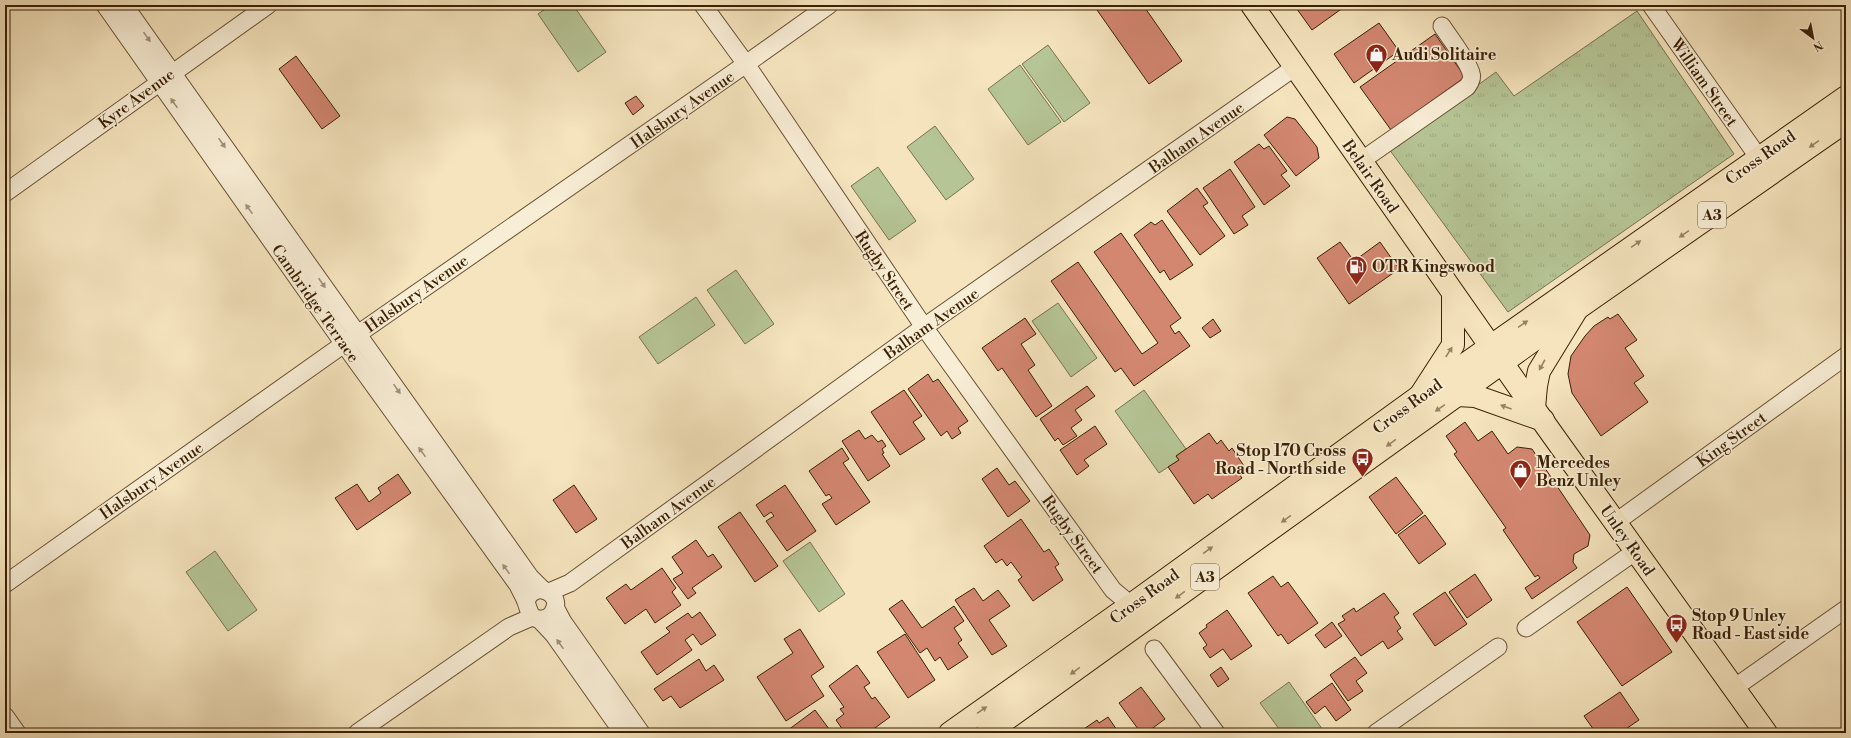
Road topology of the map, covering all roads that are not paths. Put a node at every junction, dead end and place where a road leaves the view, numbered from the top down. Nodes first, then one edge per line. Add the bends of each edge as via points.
1 (268, 5) edge
2 (703, 5) edge
3 (828, 5) edge
4 (1252, 5) edge
5 (1651, 5) edge
6 (116, 8) edge
7 (1442, 26) dead end
8 (746, 64) junction
9 (1295, 67) junction
10 (166, 77) junction
11 (1843, 111) edge
12 (1759, 158) junction
13 (1361, 161) junction
14 (5, 193) edge
15 (273, 228) junction
16 (306, 260) junction
17 (292, 270) junction
18 (1453, 294) junction
19 (1578, 308) junction
20 (924, 327) junction
21 (358, 334) junction
22 (344, 344) junction
23 (1496, 355) junction
24 (1846, 356) edge
25 (1420, 396) junction
26 (1457, 396) junction
27 (1538, 414) junction
28 (417, 430) junction
29 (474, 511) junction
30 (1616, 522) junction
31 (1636, 551) junction
32 (5, 584) edge
33 (550, 597) junction
34 (1131, 606) junction
35 (1846, 609) edge
36 (531, 611) junction
37 (1526, 628) dead end
38 (1498, 647) dead end
39 (1154, 649) dead end
40 (577, 655) junction
41 (1734, 688) junction
42 (618, 713) junction
43 (5, 716) edge
44 (17, 733) edge
45 (356, 733) edge
46 (623, 733) edge
47 (642, 733) edge
48 (950, 733) edge
49 (987, 733) edge
50 (1216, 733) edge
51 (1376, 733) edge
52 (1766, 733) edge

1 - 10 street, Kyre Avenue
2 - 8 street, Rugby Street
3 - 8 street, Halsbury Avenue
4 - 9 main road, Belair Road
5 - 12 street, William Street
6 - 10 street, Cambridge Terrace
7 - 13 street via 1470,68 1472,77 1467,88
8 - 20 street, Rugby Street
8 - 21 street, Halsbury Avenue
9 - 13 main road, Belair Road
9 - 20 street, Balham Avenue
10 - 14 street, Kyre Avenue
10 - 15 street, Cambridge Terrace
11 - 12 main road, Cross Road / A3
11 -> 19 main road, Cross Road / A3
23 -> 12 main road, Cross Road / A3
13 - 18 main road, Belair Road
15 - 16 street, Cambridge Terrace
15 - 17 street, Cambridge Terrace
16 - 17 street
16 -> 21 street, Cambridge Terrace
17 - 22 street, Cambridge Terrace
18 - 23 main road, Belair Road
25 -> 18 main road via 1453,345
19 - 23 main road, Cross Road / A3
19 -> 27 main road via 1539,371 1536,386
20 - 33 street, Balham Avenue
20 - 34 street, Rugby Street via 1114,590
21 - 22 street, Halsbury Avenue
21 -> 28 street, Cambridge Terrace
22 - 28 street, Cambridge Terrace
22 - 32 street, Halsbury Avenue
23 - 25 main road, Cross Road / A3
23 - 26 main road, Cross Road / A3
23 - 27 main road, Unley Road
24 - 30 street, King Street
34 -> 25 main road, Cross Road / A3
27 -> 26 main road via 1474,396
26 -> 49 main road, Cross Road / A3
27 - 30 main road, Unley Road
28 - 29 street, Cambridge Terrace
29 - 33 street, Cambridge Terrace
36 -> 29 street, Cambridge Terrace
30 - 31 main road, Unley Road
31 - 37 street
31 - 41 main road, Unley Road
33 - 36 street via 534,592 530,594
33 - 36 street via 554,611 548,617
33 - 40 street, Cambridge Terrace
48 -> 34 main road, Cross Road / A3
35 - 41 street
40 -> 36 street, Cambridge Terrace via 554,636
36 - 45 street
38 - 51 street
39 - 50 street
40 - 42 street, Cambridge Terrace
41 - 52 main road, Unley Road
42 - 46 street, Cambridge Terrace
42 - 47 street, Cambridge Terrace
43 - 44 street

